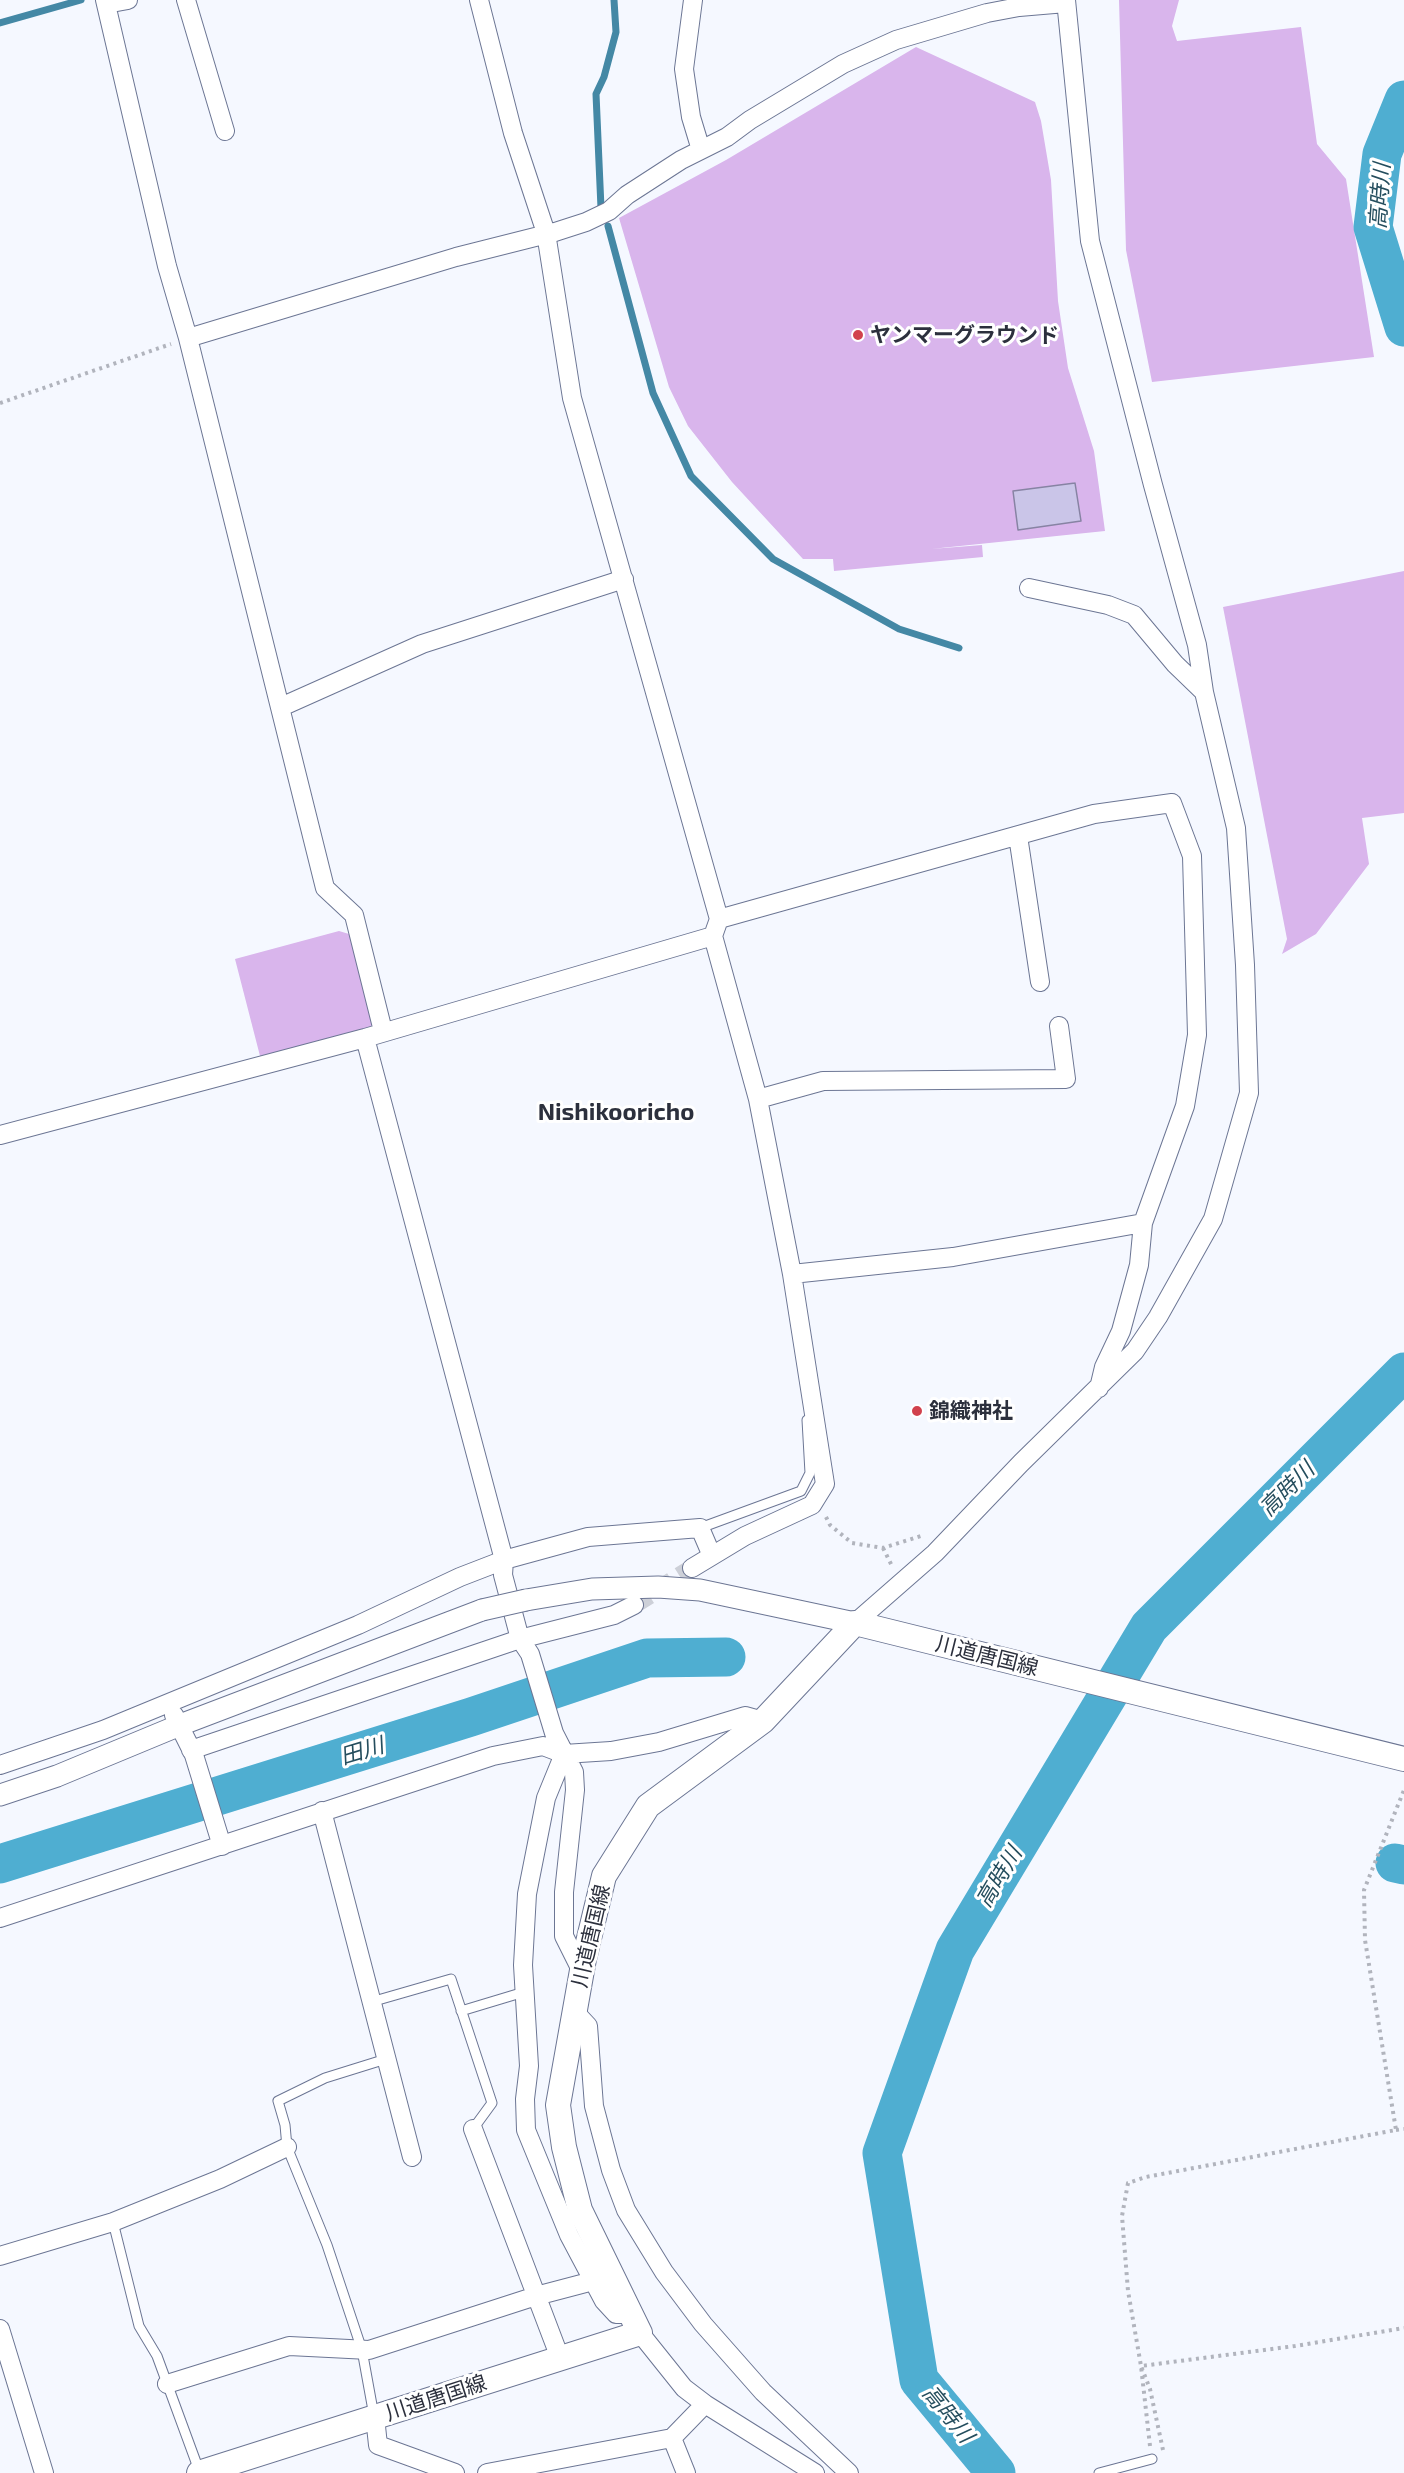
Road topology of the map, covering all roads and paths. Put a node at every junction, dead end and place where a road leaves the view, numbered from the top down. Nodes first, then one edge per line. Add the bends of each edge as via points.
1 (128, 0) edge
2 (186, 0) edge
3 (479, 0) edge
4 (693, 0) edge
5 (105, 2) edge
6 (1066, 2) edge
7 (225, 130) dead end
8 (701, 150) junction
9 (546, 233) junction
10 (188, 338) junction
11 (0, 403) edge
12 (624, 579) junction
13 (1029, 588) dead end
14 (1204, 692) junction
15 (281, 707) junction
16 (1018, 836) junction
17 (716, 928) junction
18 (1040, 982) dead end
19 (1059, 1026) dead end
20 (383, 1031) junction
21 (365, 1038) junction
22 (758, 1099) junction
23 (0, 1135) edge
24 (1143, 1223) junction
25 (792, 1274) junction
26 (1099, 1388) junction
27 (812, 1397) junction
28 (817, 1498) junction
29 (965, 1522) junction
30 (700, 1528) junction
31 (712, 1556) junction
32 (504, 1560) junction
33 (692, 1568) tunnel mouth
34 (634, 1605) tunnel mouth
35 (855, 1623) junction
36 (525, 1647) junction
37 (168, 1703) junction
38 (763, 1721) junction
39 (180, 1725) junction
40 (192, 1753) junction
41 (564, 1754) junction
42 (1402, 1758) edge
43 (0, 1765) edge
44 (1404, 1790) edge
45 (0, 1795) edge
46 (322, 1811) junction
47 (221, 1840) junction
48 (0, 1918) edge
49 (582, 1971) junction
50 (524, 1992) junction
51 (371, 2002) junction
52 (461, 2011) junction
53 (574, 2011) junction
54 (386, 2058) junction
55 (473, 2129) joint
56 (1404, 2129) edge
57 (1396, 2130) junction
58 (287, 2147) junction
59 (412, 2157) dead end
60 (113, 2222) junction
61 (0, 2256) edge
62 (593, 2281) junction
63 (536, 2296) junction
64 (635, 2324) junction
65 (1404, 2328) edge
66 (0, 2330) edge
67 (362, 2350) junction
68 (560, 2358) junction
69 (1141, 2366) junction
70 (167, 2384) junction
71 (705, 2404) junction
72 (375, 2417) junction
73 (672, 2438) junction
74 (1164, 2452) dead end
75 (1152, 2459) joint
76 (44, 2473) edge
77 (199, 2473) edge
78 (455, 2473) edge
79 (487, 2473) edge
80 (686, 2473) edge
81 (815, 2473) edge
82 (849, 2473) edge
83 (1099, 2473) edge

1 - 5 street
2 - 7 street
3 - 9 street via 513,133
4 - 8 street via 684,69 691,117
5 - 10 street via 167,266
6 - 8 street via 987,13 896,40 814,80
6 - 14 street via 1090,241 1197,645
8 - 9 street via 648,181 609,211
9 - 10 street
9 - 12 street via 572,398
10 - 11 path
10 - 15 street
12 - 15 street via 422,644
12 - 17 street
13 - 14 street via 1108,605 1134,615
14 - 26 street via 1236,828 1249,1093 1213,1220 1152,1326 1135,1351
15 - 20 street via 325,888 354,915
16 - 17 street
16 - 18 street
16 - 24 street via 1094,814 1172,803 1192,856 1197,1035 1185,1106
17 - 20 street
17 - 22 street
19 - 22 street via 1066,1078 823,1081
20 - 21 street
21 - 23 street
21 - 32 street
22 - 25 street
24 - 25 street via 953,1257
24 - 26 street via 1139,1265 1122,1330 1104,1367
25 - 27 street
26 - 29 street
27 - 28 street via 825,1484
27 - 30 lane via 807,1414 810,1473 801,1491
28 - 29 path via 830,1525 852,1543 883,1548
28 - 31 street via 812,1505
29 - 35 street
30 - 31 street
30 - 32 street via 588,1536
31 - 33 street
32 - 36 street via 503,1575
32 - 37 street
34 - 36 street
35 - 38 main road, 川道唐国線
35 - 39 street, bridge via 700,1590 592,1589 482,1610
35 - 42 main road, 川道唐国線
36 - 40 street
36 - 41 street
37 - 39 street
37 - 43 street
38 - 41 street via 745,1716 659,1742 611,1752
38 - 49 main road, 川道唐国線 via 648,1806 604,1876
39 - 40 street
39 - 45 street
40 - 47 street
41 - 46 street via 543,1746 493,1756
41 - 49 street via 574,1772 575,1790 564,1892 564,1936
41 - 50 street via 546,1798 527,1894
44 - 57 path via 1364,1890 1365,1940
46 - 47 street
46 - 51 street
47 - 48 street
49 - 53 main road, 川道唐国線
50 - 52 lane
50 - 62 street via 529,2066 526,2130 569,2235
51 - 52 lane via 450,1979
51 - 54 street
52 - 55 lane via 492,2103
53 - 64 main road, 川道唐国線 via 558,2105 564,2147 580,2210
53 - 82 street via 588,2026 594,2106 612,2170 637,2228 703,2324 763,2392
54 - 58 lane via 325,2078 278,2101
54 - 59 street
55 - 63 street
56 - 57 path
57 - 69 path via 1128,2182 1122,2216 1128,2291
58 - 60 street
58 - 67 lane via 327,2245
60 - 61 street
60 - 70 lane via 139,2326 157,2356
62 - 63 street
62 - 64 street via 616,2314
63 - 67 street
63 - 68 street
64 - 68 main road, 川道唐国線
64 - 71 street via 684,2388
65 - 69 path
66 - 76 street
67 - 70 street via 289,2346
67 - 72 lane
68 - 72 main road, 川道唐国線
69 - 74 path
69 - 75 path
70 - 77 lane
71 - 73 street
71 - 81 street
72 - 77 main road, 川道唐国線
72 - 78 street via 378,2445
73 - 79 street
73 - 80 street
75 - 83 lane

